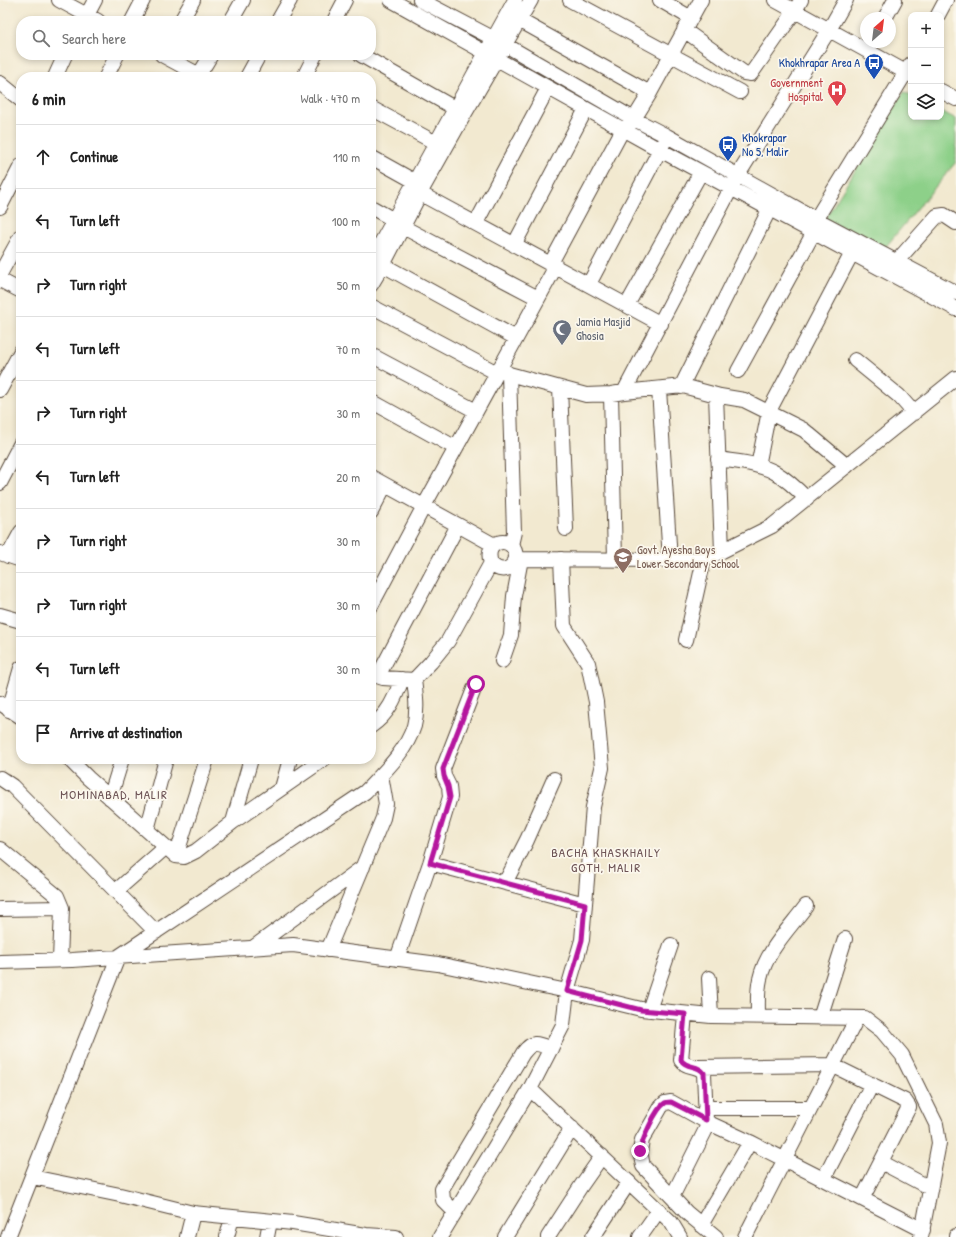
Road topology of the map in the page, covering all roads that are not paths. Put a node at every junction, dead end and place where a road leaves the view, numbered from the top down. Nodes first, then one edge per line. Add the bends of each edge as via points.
1 (59, 0) edge
2 (95, 0) edge
3 (143, 0) edge
4 (193, 0) edge
5 (243, 0) edge
6 (290, 0) edge
7 (345, 0) edge
8 (391, 0) edge
9 (420, 0) edge
10 (515, 0) edge
11 (531, 0) edge
12 (570, 0) edge
13 (660, 0) edge
14 (700, 0) edge
15 (775, 0) edge
16 (846, 0) edge
17 (895, 0) edge
18 (946, 0) edge
19 (798, 5) edge
20 (888, 12) edge
21 (940, 12) edge
22 (84, 16) edge
23 (88, 16) edge
24 (135, 16) edge
25 (184, 16) edge
26 (233, 16) edge
27 (281, 16) edge
28 (337, 16) edge
29 (691, 18) junction
30 (519, 20) junction
31 (684, 30) junction
32 (829, 30) junction
33 (499, 42) junction
34 (860, 42) edge
35 (873, 48) edge
36 (671, 54) junction
37 (491, 56) junction
38 (63, 60) edge
39 (114, 60) edge
40 (171, 60) edge
41 (209, 60) edge
42 (256, 60) edge
43 (313, 60) edge
44 (370, 60) edge
45 (908, 69) edge
46 (57, 72) edge
47 (108, 72) edge
48 (194, 72) edge
49 (203, 72) edge
50 (250, 72) edge
51 (309, 72) edge
52 (908, 72) edge
53 (0, 82) edge
54 (548, 88) junction
55 (740, 92) dead end
56 (650, 93) junction
57 (944, 93) edge
58 (16, 96) edge
59 (956, 99) edge
60 (586, 109) junction
61 (376, 111) edge
62 (460, 111) junction
63 (634, 119) junction
64 (624, 129) junction
65 (667, 136) junction
66 (436, 143) junction
67 (660, 150) junction
68 (376, 160) edge
69 (701, 172) junction
70 (16, 176) edge
71 (735, 182) junction
72 (420, 187) junction
73 (773, 203) junction
74 (0, 207) edge
75 (376, 210) edge
76 (399, 223) junction
77 (476, 223) junction
78 (956, 223) edge
79 (815, 226) junction
80 (16, 245) edge
81 (514, 245) junction
82 (852, 253) junction
83 (376, 257) edge
84 (376, 261) edge
85 (897, 261) junction
86 (553, 265) junction
87 (0, 274) edge
88 (0, 280) edge
89 (589, 284) junction
90 (16, 288) edge
91 (956, 293) edge
92 (538, 298) junction
93 (627, 306) junction
94 (376, 309) edge
95 (956, 309) edge
96 (661, 324) junction
97 (516, 338) junction
98 (376, 358) edge
99 (855, 360) dead end
100 (16, 361) edge
101 (738, 371) dead end
102 (502, 372) junction
103 (956, 378) edge
104 (681, 387) junction
105 (560, 388) junction
106 (659, 389) junction
107 (0, 390) edge
108 (618, 393) junction
109 (716, 395) junction
110 (376, 404) edge
111 (476, 411) junction
112 (769, 411) junction
113 (914, 413) junction
114 (456, 448) junction
115 (16, 453) edge
116 (718, 459) junction
117 (758, 466) junction
118 (847, 466) junction
119 (376, 480) edge
120 (0, 483) edge
121 (385, 484) junction
122 (807, 499) junction
123 (376, 502) edge
124 (424, 506) junction
125 (458, 525) junction
126 (566, 529) dead end
127 (16, 543) edge
128 (494, 545) junction
129 (511, 546) junction
130 (722, 551) junction
131 (10, 556) edge
132 (518, 559) junction
133 (561, 559) junction
134 (704, 559) junction
135 (615, 560) junction
136 (670, 560) junction
137 (491, 563) junction
138 (376, 597) edge
139 (0, 615) edge
140 (16, 620) edge
141 (686, 640) dead end
142 (502, 661) dead end
143 (376, 673) edge
144 (376, 675) edge
145 (408, 679) junction
146 (16, 680) edge
147 (476, 684) dead end
148 (5, 706) edge
149 (16, 714) edge
150 (376, 720) edge
151 (78, 764) edge
152 (120, 764) edge
153 (165, 764) edge
154 (205, 764) edge
155 (250, 764) edge
156 (289, 764) edge
157 (317, 764) edge
158 (381, 775) junction
159 (554, 779) dead end
160 (1, 781) edge
161 (282, 788) junction
162 (110, 798) junction
163 (233, 822) junction
164 (147, 830) junction
165 (0, 849) edge
166 (171, 852) junction
167 (430, 863) junction
168 (364, 866) junction
169 (505, 883) junction
170 (116, 891) junction
171 (585, 904) junction
172 (806, 906) dead end
173 (0, 908) edge
174 (62, 908) junction
175 (156, 932) junction
176 (844, 939) dead end
177 (671, 945) dead end
178 (254, 948) junction
179 (328, 950) junction
180 (118, 957) junction
181 (398, 959) junction
182 (60, 960) junction
183 (0, 962) edge
184 (709, 978) dead end
185 (567, 991) junction
186 (649, 1010) junction
187 (685, 1014) junction
188 (711, 1016) junction
189 (758, 1016) junction
190 (820, 1018) junction
191 (857, 1018) junction
192 (551, 1049) junction
193 (832, 1065) junction
194 (698, 1067) junction
195 (872, 1084) junction
196 (530, 1089) junction
197 (811, 1108) junction
198 (707, 1117) junction
199 (572, 1128) junction
200 (750, 1142) junction
201 (602, 1156) junction
202 (785, 1159) junction
203 (881, 1162) junction
204 (32, 1177) junction
205 (821, 1178) junction
206 (629, 1182) junction
207 (930, 1188) junction
208 (672, 1197) junction
209 (862, 1199) junction
210 (659, 1210) junction
211 (455, 1212) junction
212 (193, 1213) junction
213 (232, 1217) junction
214 (270, 1221) junction
215 (702, 1225) junction
216 (311, 1232) edge
217 (922, 1233) edge
218 (358, 1235) edge
219 (8, 1237) edge
220 (187, 1237) edge
221 (227, 1237) edge
222 (267, 1237) edge
223 (396, 1237) edge
224 (440, 1237) edge
225 (505, 1237) edge
226 (548, 1237) edge
227 (593, 1237) edge
228 (640, 1237) edge
229 (680, 1237) edge
230 (716, 1237) edge
231 (745, 1237) edge

1 - 22 street
2 - 23 street
3 - 24 street
4 - 25 street
5 - 26 street
6 - 27 street
7 - 28 street
8 - 37 street
9 - 33 street
10 - 33 street
11 - 30 street
12 - 36 street
13 - 29 street
14 - 29 street
15 - 19 street
16 - 32 street
17 - 20 street
18 - 21 street
19 - 31 street via 751,74 744,73
19 - 32 street
29 - 31 street
30 - 33 street
30 - 56 street
31 - 36 street
32 - 34 street
32 - 71 street
33 - 37 street
33 - 63 street
35 - 45 street
36 - 55 street
36 - 56 street
37 - 54 street
37 - 62 street
38 - 46 street
39 - 47 street
40 - 48 street
41 - 49 street
42 - 50 street
43 - 51 street
44 - 62 street
52 - 79 street
53 - 58 street
54 - 60 street
54 - 77 street
56 - 63 street
57 - 59 street
60 - 64 street
60 - 81 street
61 - 66 street
62 - 66 street
62 - 72 street
63 - 64 street
63 - 65 street
64 - 67 street
64 - 86 street
65 - 67 street
65 - 71 street
66 - 72 street
67 - 69 street
67 - 89 street
68 - 72 street
69 - 71 street
69 - 93 street
70 - 74 street
71 - 73 street
71 - 96 street
72 - 76 street
72 - 77 street
73 - 79 street
73 - 104 street
75 - 76 street
76 - 83 street
76 - 92 street
77 - 81 street
78 - 85 street via 944,214 936,216
79 - 82 street
79 - 85 street
79 - 101 street
80 - 87 street
81 - 86 street
82 - 95 street
82 - 112 street
84 - 97 street
85 - 91 street
86 - 89 street
86 - 92 street
88 - 90 street
89 - 93 street
92 - 97 street
93 - 96 street
94 - 102 street
96 - 108 street
97 - 102 street
98 - 111 street
99 - 113 street
100 - 107 street
102 - 105 street
102 - 111 street
102 - 129 street via 514,532
103 - 113 street
104 - 106 street
104 - 109 street
105 - 108 street via 586,395
105 - 126 street
106 - 108 street
106 - 136 street
108 - 135 street
109 - 112 street via 744,400
109 - 116 street
110 - 114 street
111 - 114 street
112 - 117 street
112 - 118 street via 804,430
113 - 118 street
114 - 124 street
115 - 120 street
116 - 117 street
116 - 130 street
117 - 122 street via 775,472
118 - 122 street
119 - 121 street
121 - 123 street
121 - 124 street
122 - 130 street via 772,526
124 - 125 street
124 - 138 street
125 - 128 street
125 - 143 street
127 - 131 street
128 - 129 street via 502,542
128 - 137 street via 489,552
129 - 132 street
130 - 134 street
132 - 133 street
132 - 137 street via 511,567 503,570
132 - 142 street via 511,634
133 - 135 street
133 - 171 street via 564,626 588,663 596,702 602,768 593,807
134 - 136 street
134 - 141 street
135 - 136 street
137 - 145 street via 448,641 431,662
139 - 140 street
144 - 145 street
145 - 150 street via 390,708
145 - 158 street via 417,700 414,725 392,763
146 - 148 street
147 - 167 street via 443,769 450,797
148 - 149 street
151 - 162 street
152 - 162 street
153 - 164 street
154 - 166 street
155 - 163 street
156 - 161 street
157 - 161 street
158 - 168 street via 386,809
158 - 175 street via 365,792
159 - 169 street
160 - 170 street via 12,786
161 - 163 street
162 - 164 street
163 - 166 street via 196,851 184,857
164 - 166 street
165 - 174 street via 57,896
166 - 170 street
167 - 169 street
167 - 181 street
168 - 178 street
168 - 179 street
169 - 171 street
170 - 175 street
171 - 185 street via 582,940
172 - 189 street via 773,948 765,964 759,980
173 - 174 street
174 - 182 street
175 - 180 street
176 - 190 street
177 - 186 street
178 - 179 street via 293,945
178 - 180 street
179 - 181 street
180 - 182 street
180 - 204 street
181 - 185 street via 438,964
182 - 183 street
184 - 188 street
185 - 186 street
185 - 192 street via 563,1025
186 - 187 street
187 - 188 street
187 - 194 street via 681,1060 683,1064
188 - 189 street
189 - 190 street
190 - 191 street
191 - 193 street
191 - 207 street via 865,1018 882,1031 902,1055 936,1124 939,1142
192 - 196 street
192 - 211 street via 537,1044 529,1045 442,1189 443,1200
193 - 194 street
193 - 195 street
193 - 197 street
194 - 198 street via 704,1073
195 - 203 street via 905,1101 908,1106
195 - 205 street via 825,1176
196 - 199 street
196 - 211 street
197 - 198 street
197 - 202 street
198 - 200 street
198 - 208 street
198 - 208 street via 671,1102 665,1103 657,1112 642,1140 640,1151 643,1166
199 - 201 street
199 - 225 street
200 - 202 street
200 - 215 street
201 - 206 street
201 - 226 street
202 - 205 street
202 - 231 street
203 - 207 street
203 - 209 street
204 - 212 street
204 - 219 street
205 - 209 street
206 - 210 street
206 - 227 street
207 - 217 street
208 - 215 street
209 - 217 street
210 - 228 street
210 - 229 street via 671,1222
211 - 224 street
212 - 213 street
212 - 220 street
213 - 214 street
213 - 221 street
214 - 216 street
214 - 222 street
215 - 230 street
216 - 218 street
218 - 223 street

